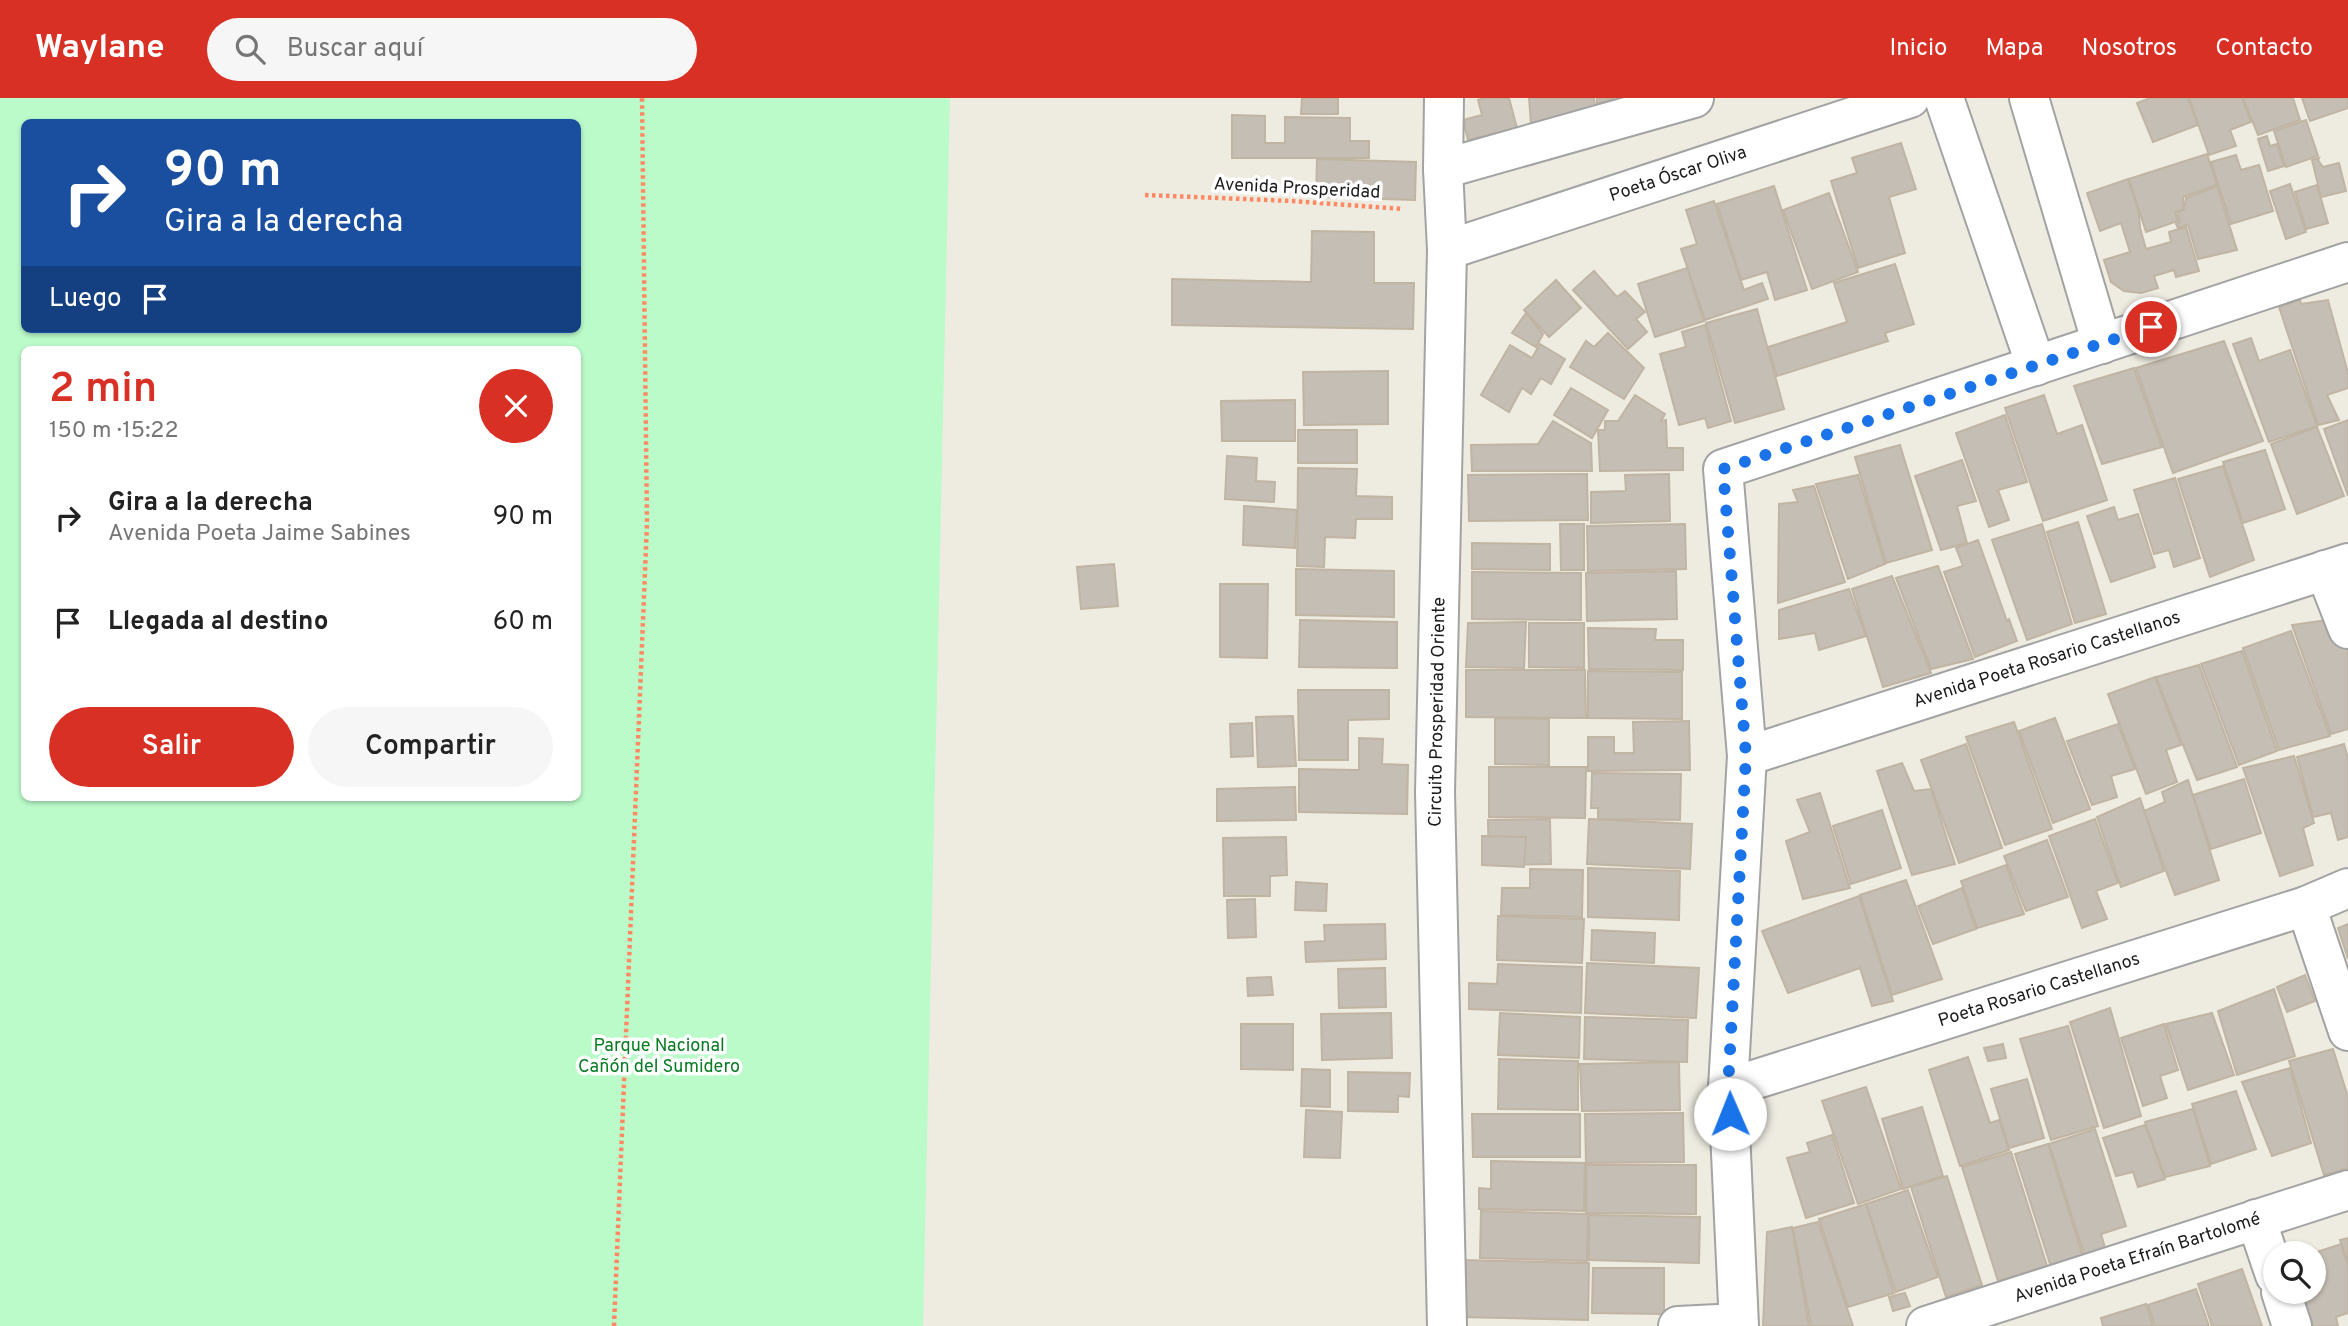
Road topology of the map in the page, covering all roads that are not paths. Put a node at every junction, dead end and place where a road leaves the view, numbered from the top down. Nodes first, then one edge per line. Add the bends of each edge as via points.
1 (1444, 98) edge
2 (1694, 98) edge
3 (1910, 98) edge
4 (1944, 98) edge
5 (2029, 98) edge
6 (1443, 169) junction
7 (1447, 231) junction
8 (2348, 261) edge
9 (2102, 344) junction
10 (2036, 366) junction
11 (2336, 567) edge
12 (2348, 629) edge
13 (1746, 756) junction
14 (2348, 888) edge
15 (2306, 906) junction
16 (2348, 1031) edge
17 (1728, 1088) junction
18 (2348, 1190) edge
19 (2256, 1219) junction
20 (2263, 1241) edge
21 (2285, 1304) edge
22 (1739, 1324) edge
23 (1447, 1326) edge
24 (1678, 1326) edge
25 (1926, 1326) edge
26 (2292, 1326) edge

1 - 6 street, Circuito Prosperidad Oriente
2 - 6 street
3 - 7 street, Poeta Óscar Oliva
4 - 10 street
5 - 9 street
6 - 7 street, Circuito Prosperidad Oriente
7 - 23 street, Circuito Prosperidad Oriente via 1435,792
8 - 9 street
9 - 10 street
10 - 13 street via 1723,469
11 - 12 street
11 - 13 street, Avenida Poeta Rosario Castellanos
13 - 17 street
14 - 15 street, Poeta Rosario Castellanos
15 - 16 street
15 - 17 street, Poeta Rosario Castellanos
17 - 22 street
18 - 19 street, Avenida Poeta Efraín Bartolomé
19 - 20 street
19 - 25 street, Avenida Poeta Efraín Bartolomé
21 - 26 street
22 - 24 street

